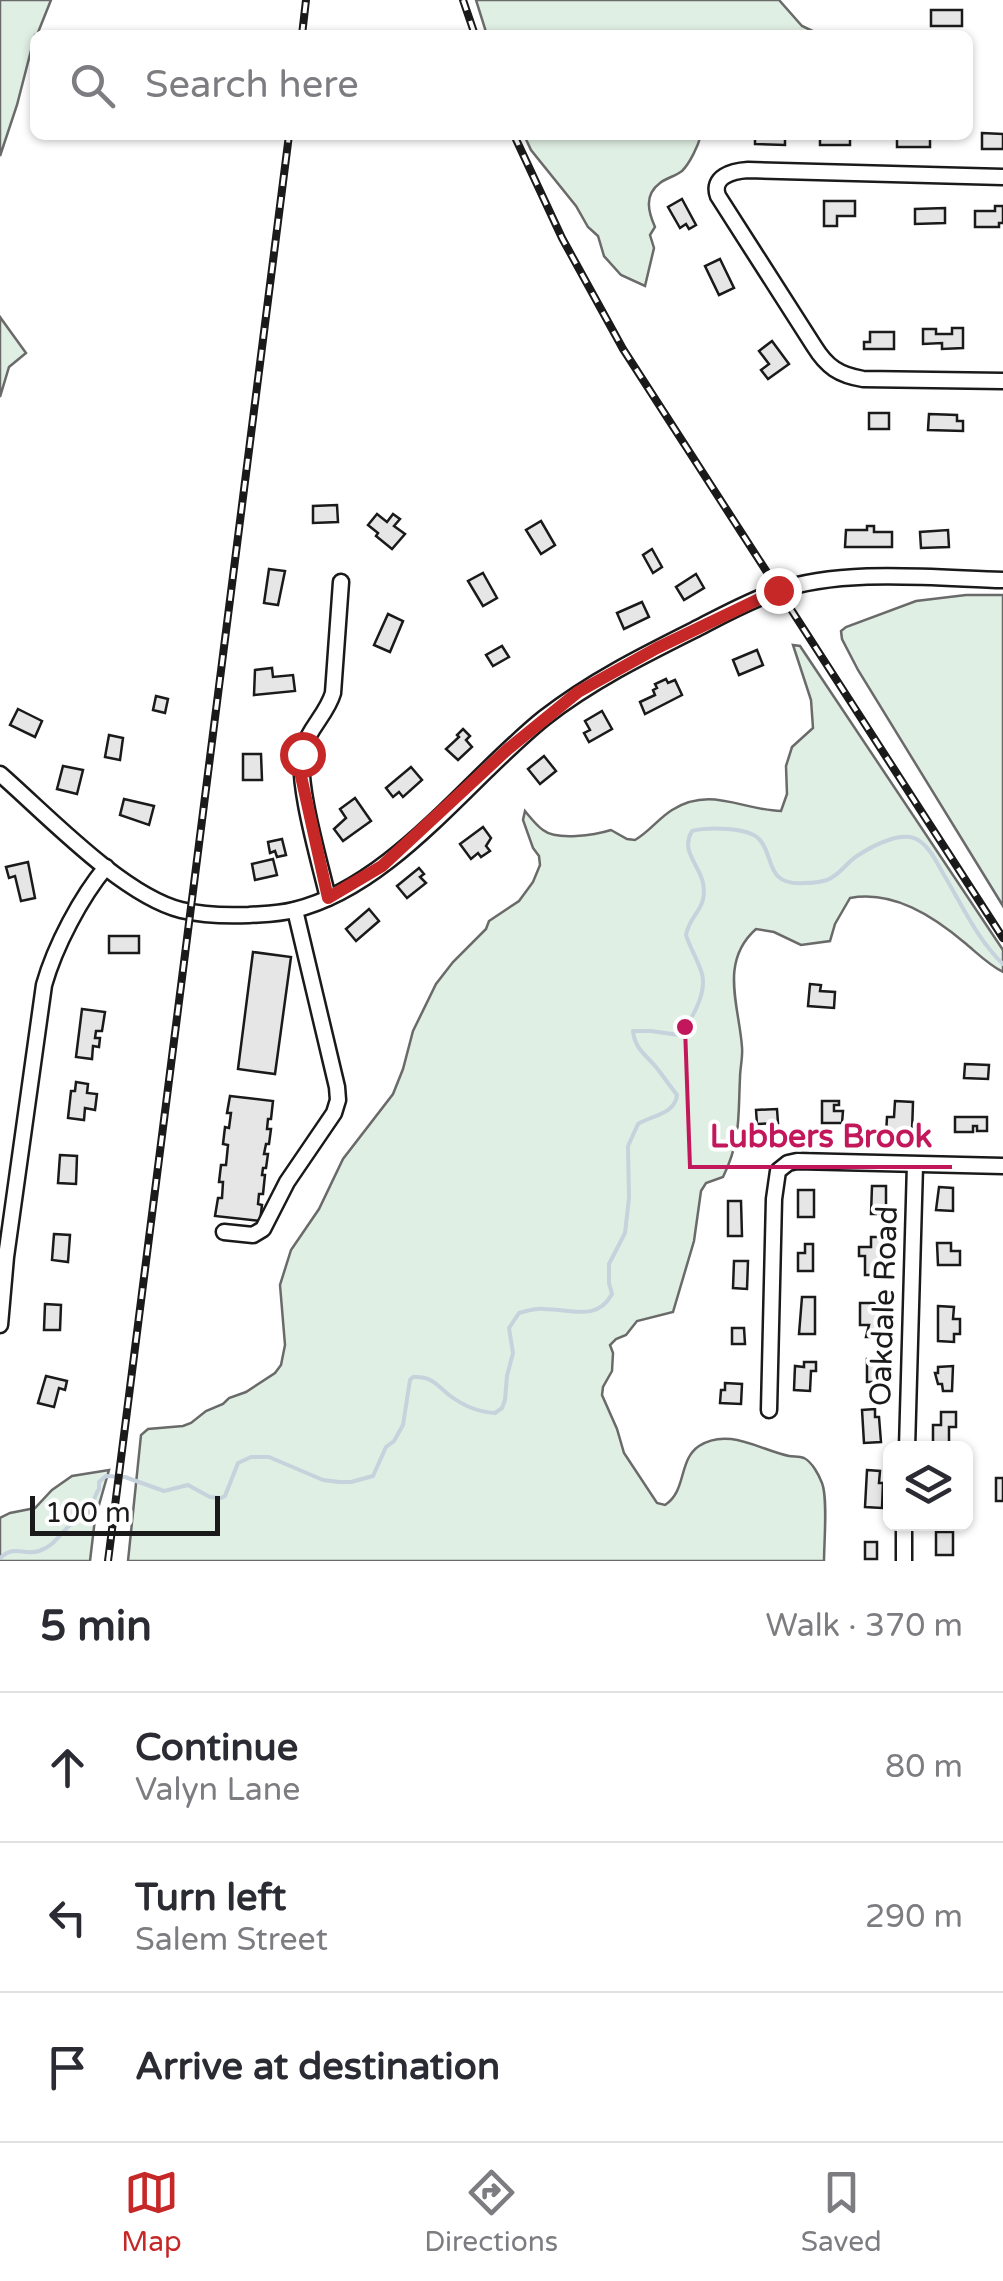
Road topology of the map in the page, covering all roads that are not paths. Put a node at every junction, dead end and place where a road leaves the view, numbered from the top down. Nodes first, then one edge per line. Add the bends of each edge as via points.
1 (1003, 177) edge
2 (1003, 381) edge
3 (1003, 580) edge
4 (341, 582) dead end
5 (0, 774) edge
6 (106, 866) junction
7 (328, 898) junction
8 (296, 910) junction
9 (915, 1165) junction
10 (1003, 1166) edge
11 (224, 1232) dead end
12 (0, 1325) edge
13 (769, 1410) dead end
14 (907, 1441) edge
15 (904, 1531) edge
16 (904, 1561) edge

1 - 2 street via 748,170 720,178 716,187 834,370 863,378
3 - 7 street via 836,579 749,602 578,692 382,866
4 - 7 street via 331,698 300,765
5 - 6 street
6 - 8 street via 182,910
6 - 12 street via 74,916 44,985
7 - 8 street
8 - 11 street via 337,1105 262,1229 252,1235
9 - 10 street
9 - 13 street via 797,1161 776,1176
9 - 14 street, Oakdale Road
15 - 16 street

